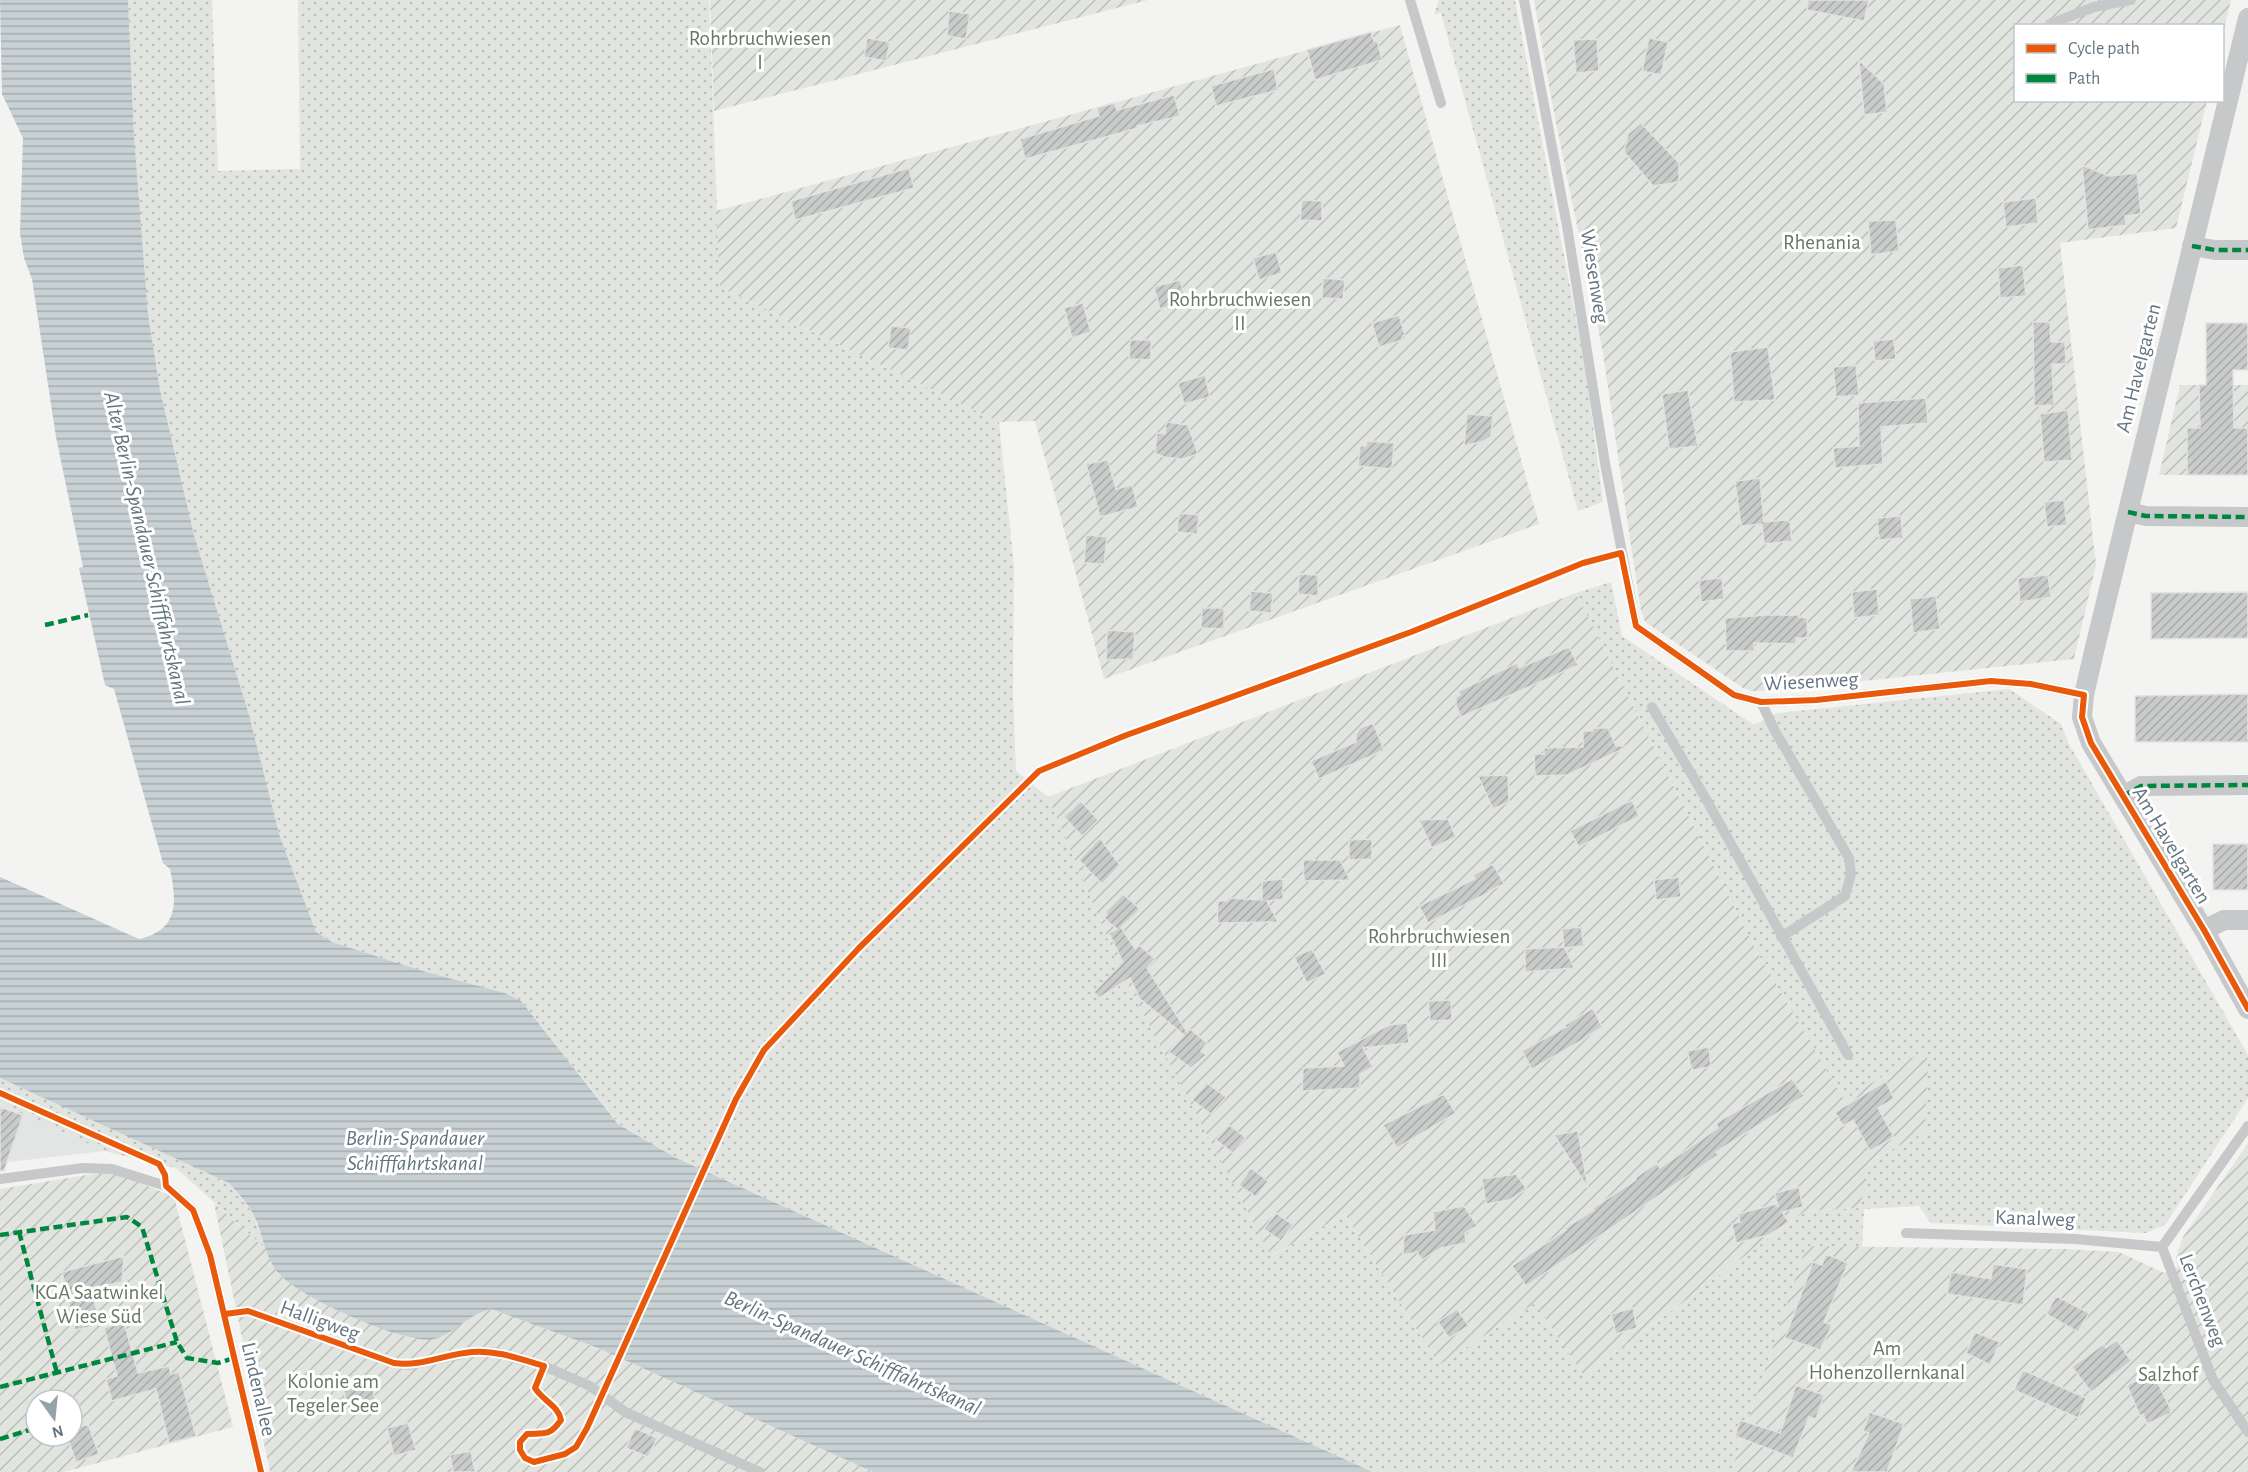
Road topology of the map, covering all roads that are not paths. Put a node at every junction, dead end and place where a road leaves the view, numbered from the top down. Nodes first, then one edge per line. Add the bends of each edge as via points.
1 (1410, 0) edge
2 (1524, 0) edge
3 (2131, 0) edge
4 (2248, 18) edge
5 (2050, 24) dead end
6 (1441, 104) dead end
7 (2192, 246) junction
8 (2248, 250) edge
9 (2128, 512) junction
10 (2248, 517) edge
11 (2084, 695) junction
12 (1761, 702) junction
13 (1652, 707) dead end
14 (2248, 785) edge
15 (2123, 796) junction
16 (2248, 920) edge
17 (2204, 930) junction
18 (1781, 937) junction
19 (2248, 1009) edge
20 (1848, 1054) dead end
21 (2248, 1126) edge
22 (0, 1179) edge
23 (1906, 1233) dead end
24 (2162, 1248) junction
25 (225, 1314) junction
26 (2248, 1432) edge
27 (261, 1472) edge
28 (759, 1472) edge

1 - 6 lane
2 - 12 lane, Wiesenweg via 1636,626 1734,695
3 - 5 lane via 2094,7
4 - 7 street, Am Havelgarten
7 - 8 street
7 - 9 street, Am Havelgarten
9 - 10 street via 2145,516
9 - 11 street, Am Havelgarten
11 - 12 lane, Wiesenweg via 2031,684 1990,681 1816,700
11 - 15 street, Am Havelgarten via 2082,717 2091,743
12 - 18 lane via 1849,858 1851,874 1845,896
13 - 18 lane
14 - 15 street via 2141,786
15 - 17 street, Am Havelgarten
16 - 17 street via 2224,920
17 - 19 street, Am Havelgarten
18 - 20 lane
21 - 24 lane, Lerchenweg
22 - 25 lane via 83,1168 112,1169 166,1186 194,1210
23 - 24 lane, Kanalweg via 2075,1239
24 - 26 lane, Lerchenweg via 2213,1380
25 - 27 lane, Lindenallee
25 - 28 lane, Halligweg via 248,1311 394,1363 409,1365 471,1352 494,1352 544,1366 590,1386 625,1412

